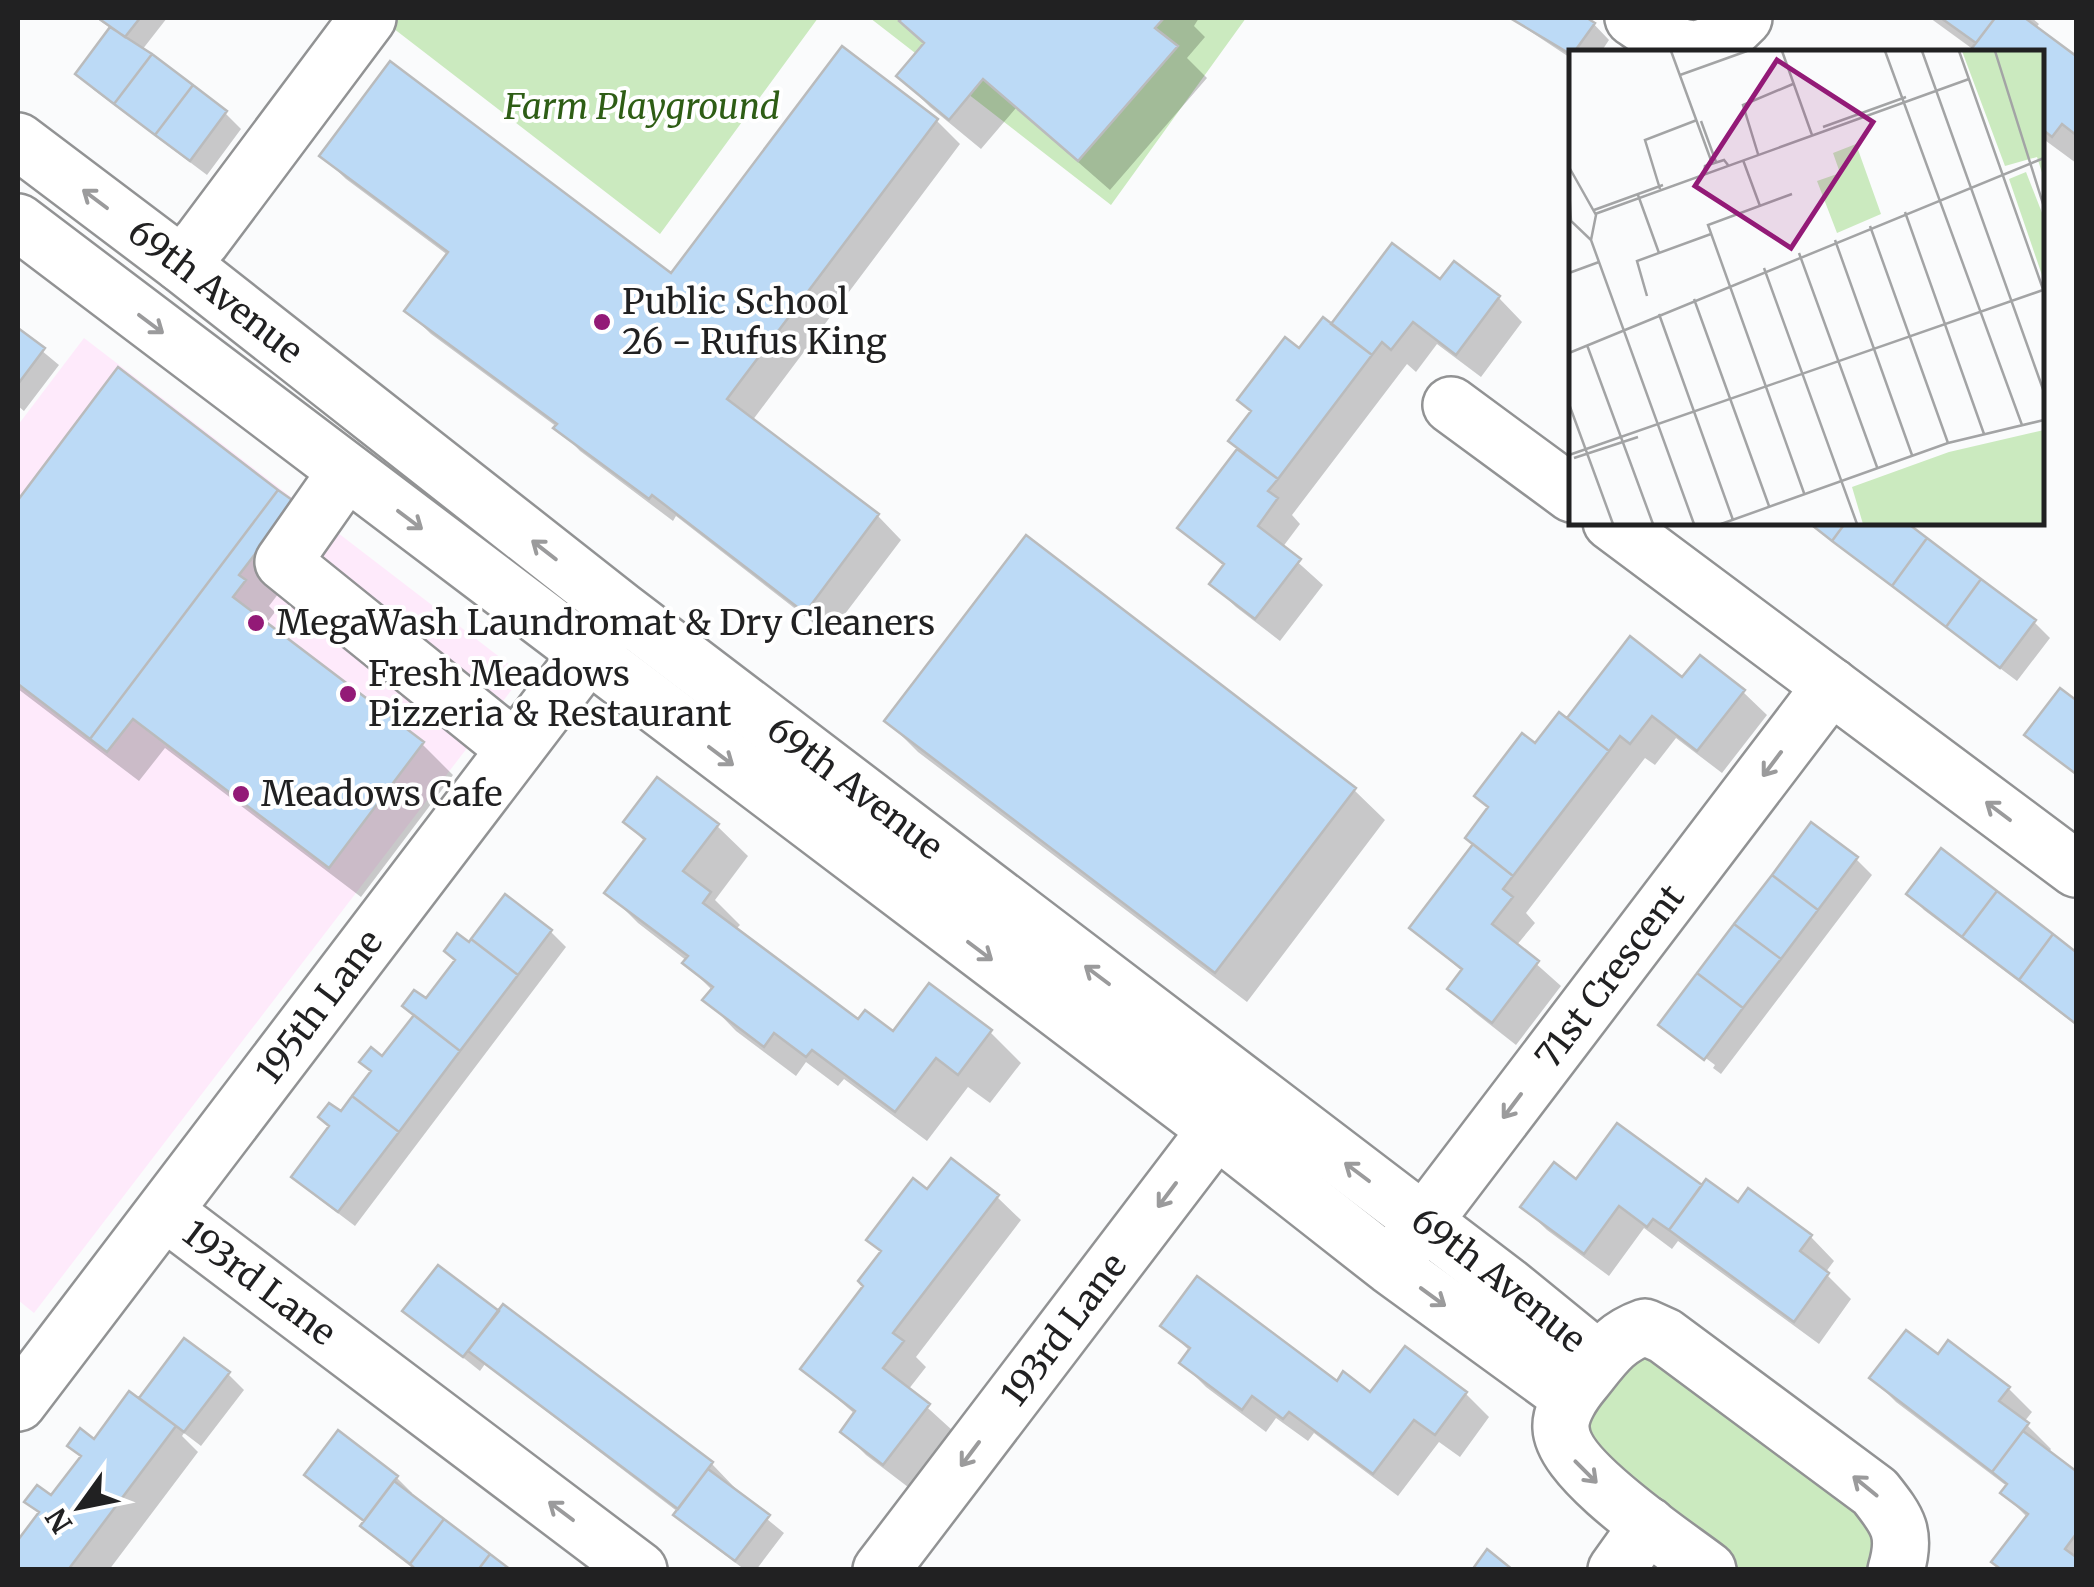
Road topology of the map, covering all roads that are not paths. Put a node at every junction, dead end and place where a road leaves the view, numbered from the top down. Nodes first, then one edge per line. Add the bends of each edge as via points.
1 (368, 18) edge
2 (1633, 18) edge
3 (1744, 18) edge
4 (18, 141) edge
5 (18, 222) edge
6 (181, 264) junction
7 (1451, 404) dead end
8 (346, 472) junction
9 (1569, 492) edge
10 (1614, 525) edge
11 (621, 610) junction
12 (587, 655) junction
13 (1832, 686) junction
14 (515, 749) junction
15 (2076, 869) edge
16 (1232, 1110) junction
17 (165, 1212) junction
18 (1424, 1222) junction
19 (1390, 1266) junction
20 (1585, 1378) junction
21 (18, 1404) edge
22 (1648, 1526) junction
23 (1702, 1568) edge
24 (639, 1570) edge
25 (882, 1570) edge
26 (1616, 1570) edge
27 (1896, 1570) edge

1 - 6 street
2 - 3 street via 1678,48 1700,49
6 -> 4 street, 69th Avenue
5 -> 8 street, 69th Avenue
11 -> 6 street, 69th Avenue
7 - 9 street
8 -> 12 street, 69th Avenue
8 - 14 street via 283,562
10 - 13 street
11 - 12 street, 195th Lane
16 -> 11 street, 69th Avenue
12 - 14 street, 195th Lane
12 -> 16 street, 69th Avenue
15 -> 13 street
13 -> 18 street, 71st Crescent
14 - 17 street, 195th Lane
18 -> 16 street, 69th Avenue
16 - 19 street, 69th Avenue
16 -> 25 street, 193rd Lane
17 - 21 street, 195th Lane
24 -> 17 street, 193rd Lane
18 - 19 street, 71st Crescent
18 - 20 street, 69th Avenue
19 -> 20 street, 69th Avenue
20 -> 22 street, 69th Avenue via 1560,1427 1569,1454
27 -> 20 street, 69th Avenue via 1903,1545 1892,1513 1875,1492 1665,1336 1645,1327 1620,1336
22 - 23 street, 69th Avenue
22 - 26 street

